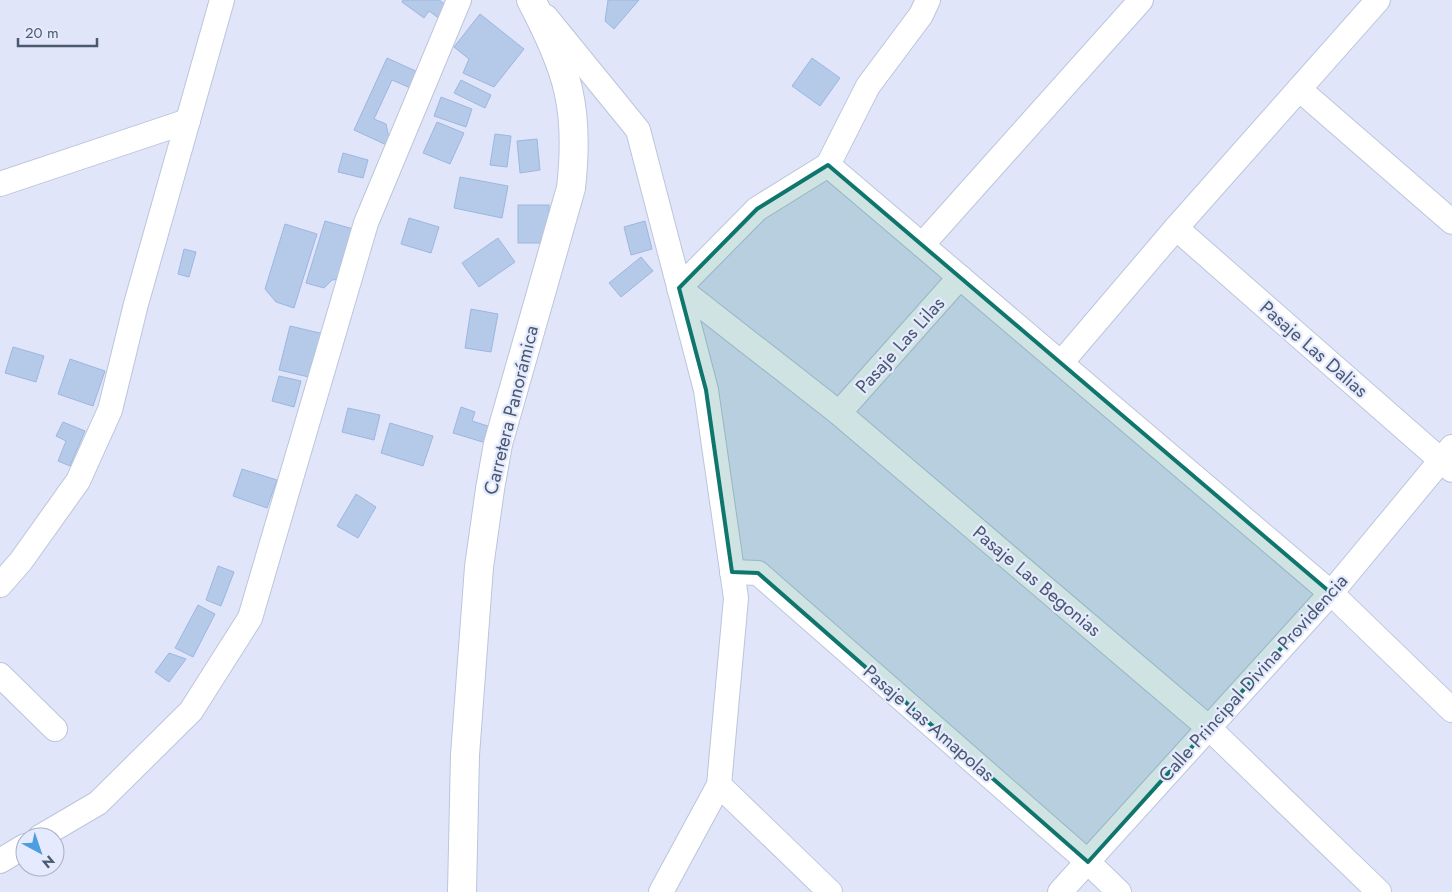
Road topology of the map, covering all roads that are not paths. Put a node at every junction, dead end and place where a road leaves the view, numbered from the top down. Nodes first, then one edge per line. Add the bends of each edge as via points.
1 (222, 0) edge
2 (459, 0) edge
3 (532, 0) edge
4 (928, 0) edge
5 (1141, 0) edge
6 (1378, 0) edge
7 (1299, 89) junction
8 (188, 121) junction
9 (828, 165) junction
10 (0, 184) edge
11 (1452, 222) edge
12 (1176, 228) junction
13 (922, 245) junction
14 (960, 277) junction
15 (679, 288) junction
16 (1061, 363) junction
17 (839, 413) junction
18 (1448, 458) edge
19 (732, 572) junction
20 (0, 585) edge
21 (1331, 593) junction
22 (0, 675) edge
23 (1452, 710) edge
24 (1208, 728) junction
25 (55, 729) dead end
26 (718, 785) junction
27 (57, 827) edge
28 (15, 852) edge
29 (0, 861) edge
30 (1088, 862) junction
31 (462, 892) edge
32 (661, 892) edge
33 (830, 892) edge
34 (1060, 892) edge
35 (1119, 892) edge
36 (1379, 892) edge

1 - 8 street
2 - 27 street via 366,223 250,618 191,710 98,803
3 - 15 street via 638,130
3 - 31 street, Carretera Panorámica via 554,43 567,79 574,118 575,152 571,188 498,444 478,567 465,755
4 - 9 street via 921,15 868,86
5 - 13 street
6 - 7 street
7 - 11 street
7 - 12 street
8 - 10 street
8 - 20 street via 136,304 110,410 78,481
9 - 13 street
9 - 15 street via 757,209
12 - 16 street
12 - 18 street, Pasaje Las Dalias
13 - 14 street
14 - 16 street
14 - 17 street, Pasaje Las Lilas
15 - 17 street, Pasaje Las Begonias
15 - 19 street via 706,390
16 - 21 street
17 - 24 street, Pasaje Las Begonias
18 - 21 street, Calle Principal Divina Providencia
19 - 26 street via 736,598
19 - 30 street, Pasaje Las Amapolas via 758,573
21 - 23 street
21 - 24 street, Calle Principal Divina Providencia
22 - 25 street
24 - 30 street, Calle Principal Divina Providencia
24 - 36 street, Pasaje Las Begonias
26 - 32 street
26 - 33 street
28 - 29 street
30 - 34 street, Calle Principal Divina Providencia
30 - 35 street, Pasaje Las Amapolas

